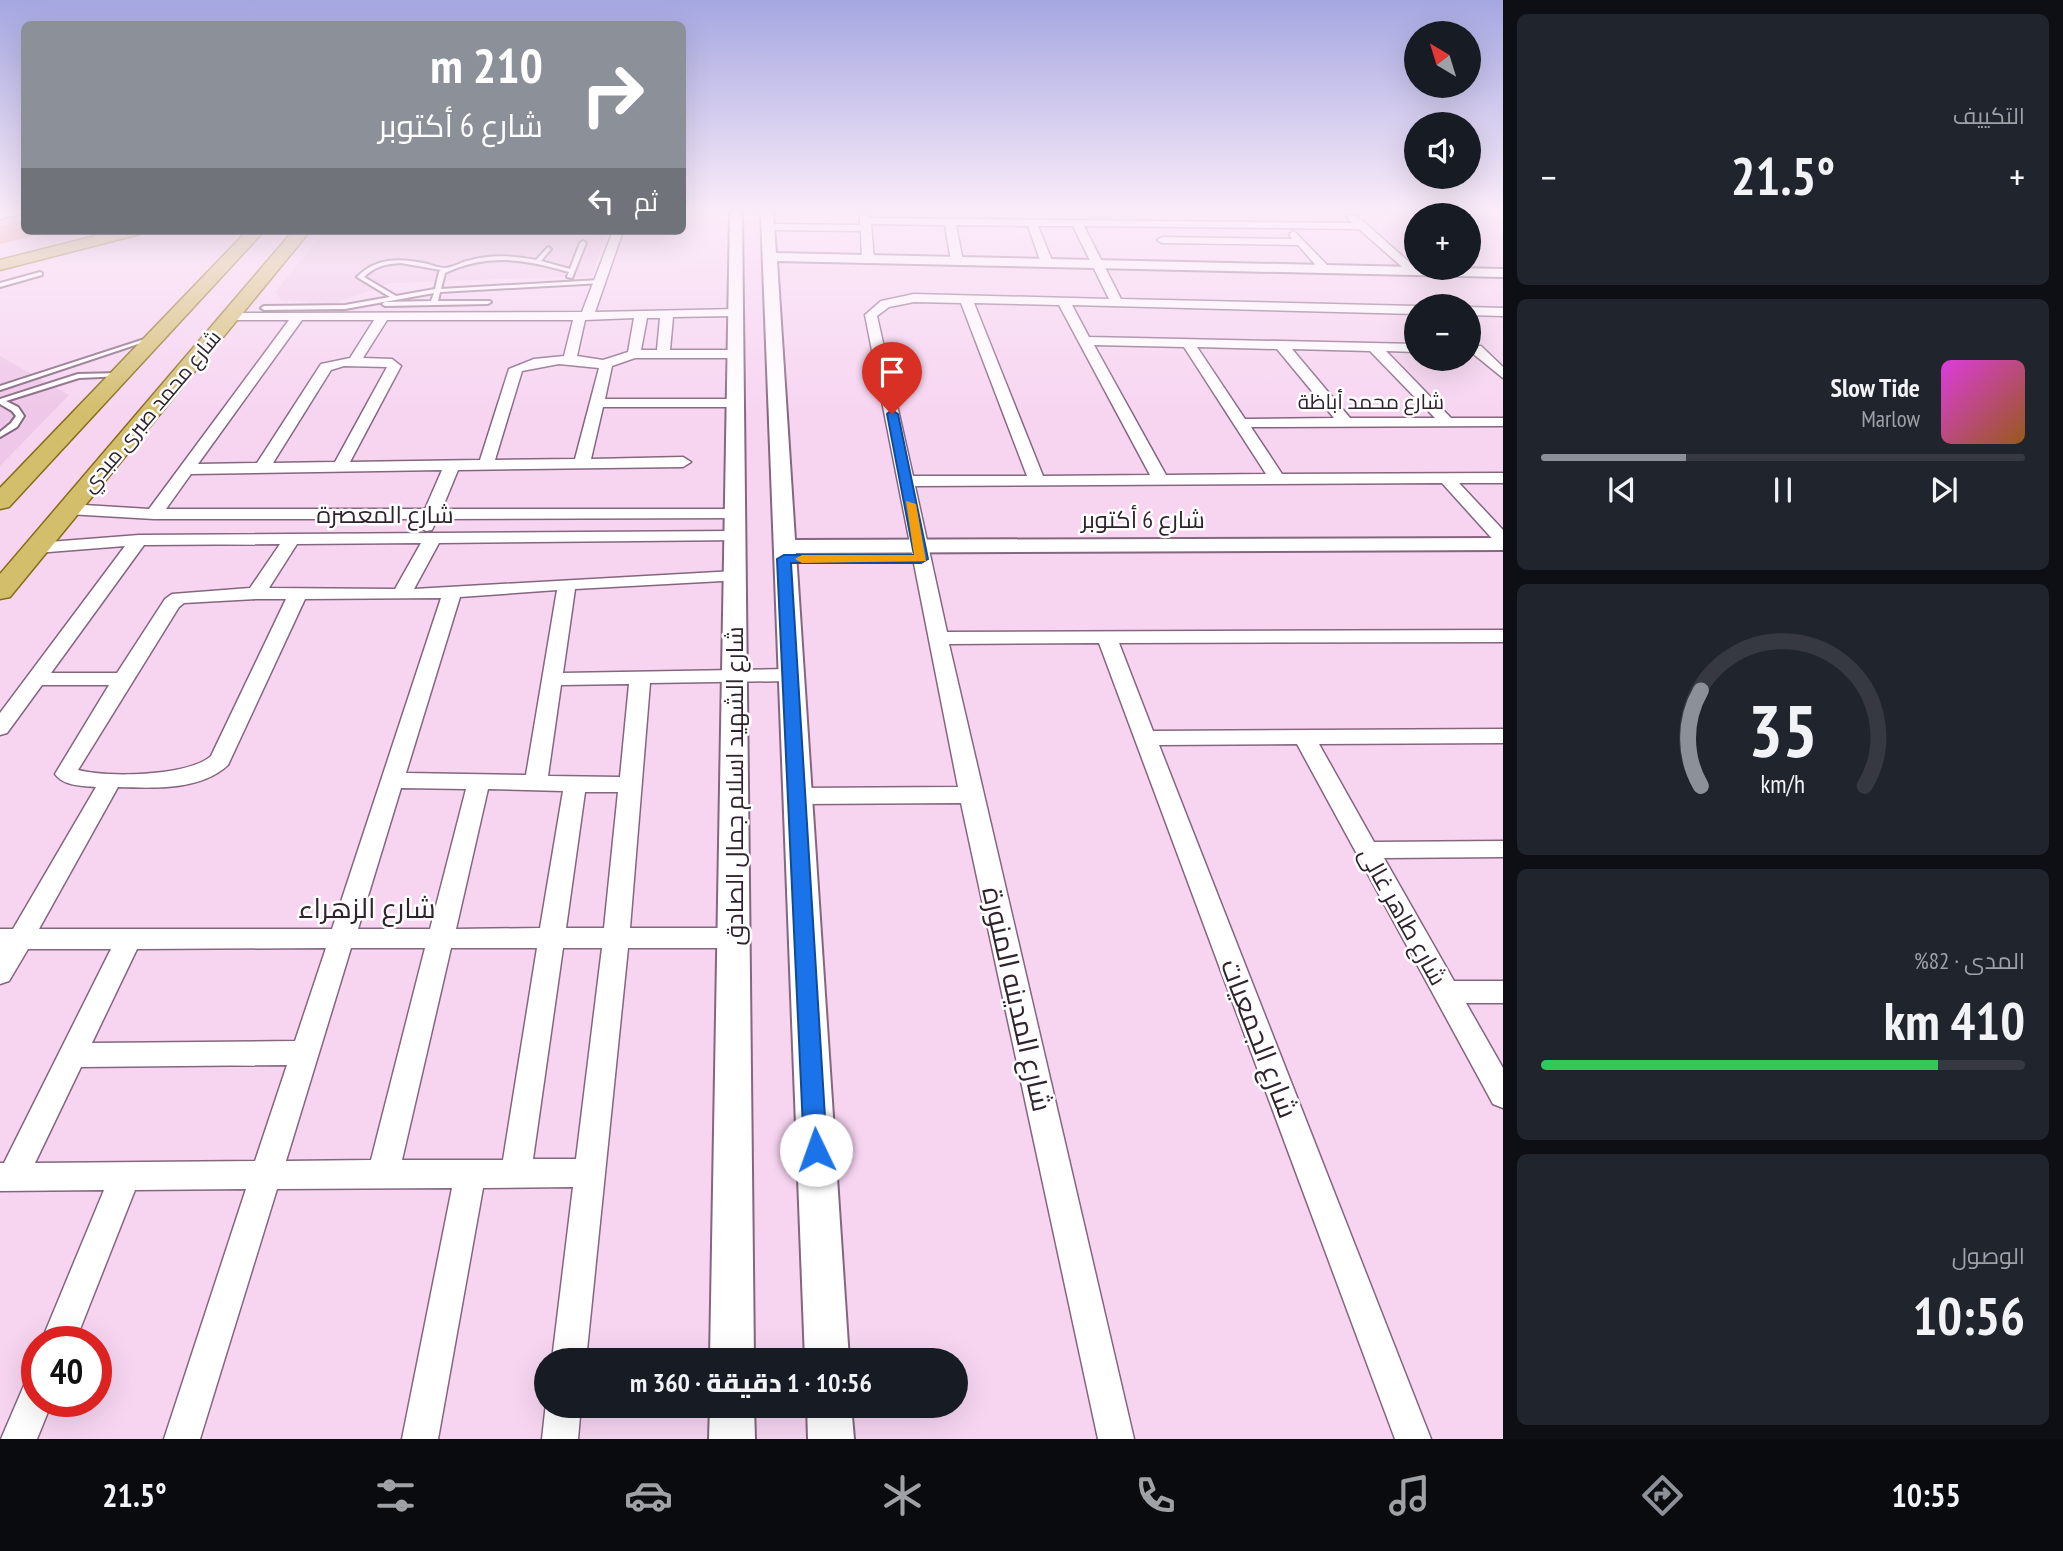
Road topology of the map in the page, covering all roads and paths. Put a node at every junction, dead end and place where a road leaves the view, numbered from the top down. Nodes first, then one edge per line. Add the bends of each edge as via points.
1 (18, 280) edge
2 (208, 280) edge
3 (270, 280) edge
4 (365, 280) edge
5 (440, 280) edge
6 (568, 280) edge
7 (744, 280) edge
8 (762, 280) edge
9 (1106, 280) edge
10 (600, 282) joint
11 (567, 283) junction
12 (0, 285) edge
13 (494, 285) junction
14 (465, 288) junction
15 (439, 290) junction
16 (394, 297) junction
17 (966, 299) junction
18 (256, 302) junction
19 (488, 302) junction
20 (1063, 302) junction
21 (434, 303) junction
22 (460, 303) junction
23 (1117, 303) junction
24 (362, 305) junction
25 (1404, 310) edge
26 (1481, 311) edge
27 (734, 312) junction
28 (1503, 312) edge
29 (667, 313) junction
30 (640, 314) junction
31 (231, 316) junction
32 (291, 316) junction
33 (383, 316) junction
34 (484, 316) junction
35 (583, 316) junction
36 (155, 338) junction
37 (1085, 341) junction
38 (1188, 344) junction
39 (1281, 345) junction
40 (1374, 347) junction
41 (1404, 348) edge
42 (1481, 349) edge
43 (1503, 350) edge
44 (634, 354) junction
45 (663, 354) junction
46 (735, 354) junction
47 (1481, 356) edge
48 (569, 361) junction
49 (354, 362) junction
50 (72, 364) junction
51 (604, 364) junction
52 (1503, 374) edge
53 (121, 375) junction
54 (78, 376) junction
55 (0, 388) edge
56 (0, 401) edge
57 (599, 403) junction
58 (735, 415) junction
59 (1345, 422) junction
60 (1447, 422) junction
61 (1503, 422) edge
62 (1240, 423) junction
63 (778, 428) junction
64 (1, 434) edge
65 (0, 446) edge
66 (683, 462) dead end
67 (582, 463) junction
68 (452, 465) junction
69 (486, 465) junction
70 (340, 467) junction
71 (262, 468) junction
72 (187, 469) junction
73 (1503, 478) edge
74 (1277, 479) junction
75 (1447, 479) junction
76 (1037, 480) junction
77 (1161, 480) junction
78 (905, 481) junction
79 (0, 502) edge
80 (68, 509) junction
81 (154, 514) junction
82 (432, 514) junction
83 (735, 525) junction
84 (427, 538) junction
85 (292, 539) junction
86 (139, 540) junction
87 (1503, 542) edge
88 (36, 548) junction
89 (920, 552) junction
90 (784, 553) junction
91 (1503, 557) edge
92 (735, 576) junction
93 (567, 584) junction
94 (0, 591) edge
95 (256, 593) junction
96 (452, 593) junction
97 (297, 596) junction
98 (401, 596) junction
99 (1503, 636) edge
100 (939, 638) junction
101 (1107, 638) junction
102 (790, 675) junction
103 (734, 676) junction
104 (640, 678) junction
105 (36, 679) junction
106 (123, 679) junction
107 (554, 679) junction
108 (0, 728) edge
109 (1503, 736) edge
110 (1304, 737) junction
111 (1146, 738) junction
112 (112, 779) junction
113 (392, 780) junction
114 (479, 782) junction
115 (536, 782) junction
116 (575, 784) junction
117 (631, 785) junction
118 (971, 795) junction
119 (797, 796) junction
120 (1503, 849) edge
121 (1367, 850) junction
122 (343, 938) junction
123 (441, 938) junction
124 (552, 938) junction
125 (615, 938) junction
126 (734, 938) junction
127 (10, 939) edge
128 (129, 939) junction
129 (0, 974) edge
130 (1446, 992) junction
131 (1503, 992) edge
132 (307, 1053) junction
133 (72, 1055) junction
134 (1503, 1095) edge
135 (589, 1173) junction
136 (470, 1174) junction
137 (516, 1174) junction
138 (268, 1175) junction
139 (383, 1175) junction
140 (125, 1176) junction
141 (6, 1177) edge
142 (64, 1326) edge
143 (570, 1348) edge
144 (732, 1348) edge
145 (826, 1348) edge
146 (28, 1417) edge
147 (562, 1418) edge
148 (732, 1418) edge
149 (830, 1418) edge
150 (19, 1439) edge
151 (182, 1439) edge
152 (420, 1439) edge
153 (560, 1439) edge
154 (732, 1439) edge
155 (831, 1439) edge
156 (1116, 1439) edge
157 (1412, 1439) edge

1 - 12 lane
2 - 36 main road, شارع محمد صبرى مبدي
3 - 18 main road, شارع محمد صبرى مبدي
4 - 16 lane
5 - 15 lane
6 - 11 lane
7 - 27 street, شارع الشهيد اسلام جمال الصادق
8 - 63 street
9 - 23 street
10 - 11 lane
10 - 35 street
11 - 13 lane
13 - 14 lane
13 - 19 lane
14 - 15 lane
14 - 22 lane
15 - 16 lane
15 - 21 lane
16 - 24 lane
17 - 20 street
17 - 76 street
17 - 78 street, شارع المدينه المنورة via 898,300 871,315
18 - 24 lane
18 - 31 main road, شارع محمد صبرى مبدي
18 - 32 street
19 - 22 lane
19 - 34 lane
20 - 23 street
20 - 37 street
21 - 22 lane
21 - 24 lane
23 - 25 street
26 - 28 street
27 - 29 street
27 - 46 street, شارع الشهيد اسلام جمال الصادق
29 - 30 street
29 - 45 street
30 - 35 street
30 - 44 street
31 - 32 street
31 - 80 main road, شارع محمد صبرى مبدي
32 - 33 street
32 - 72 street
33 - 34 street
33 - 49 street
34 - 35 street
35 - 48 street
36 - 50 lane
36 - 53 main road, شارع محمد صبرى مبدي
37 - 38 street
37 - 77 street
38 - 39 street
38 - 62 street
39 - 40 street
39 - 59 street
40 - 41 street
40 - 60 street
42 - 43 street
44 - 45 street
44 - 51 street
45 - 46 street
46 - 58 street, شارع الشهيد اسلام جمال الصادق
47 - 52 street
48 - 51 street
48 - 69 street via 529,362 516,369
49 - 70 street via 394,366
49 - 71 street via 326,367
50 - 54 lane via 69,370
50 - 55 lane
51 - 57 street
53 - 54 lane
53 - 79 main road, شارع محمد صبرى مبدي
54 - 56 lane
56 - 64 lane via 20,416
57 - 58 street
57 - 67 street
58 - 63 street
58 - 83 street, شارع الشهيد اسلام جمال الصادق
59 - 60 street, شارع محمد أباظة
59 - 62 street, شارع محمد أباظة
60 - 61 street, شارع محمد أباظة
62 - 74 street
63 - 90 street
64 - 65 lane
66 - 67 street
67 - 69 street
68 - 69 street
68 - 70 street
68 - 82 street
70 - 71 street
71 - 72 street
72 - 81 street
73 - 75 street
74 - 75 street
74 - 77 street
75 - 87 street
76 - 77 street
76 - 78 street
78 - 89 street, شارع المدينه المنورة
80 - 81 street, شارع المعصرة
80 - 88 main road, شارع محمد صبرى مبدي
81 - 82 street, شارع المعصرة
82 - 83 street, شارع المعصرة
82 - 84 street
83 - 84 street, شارع المعصرة
83 - 92 street, شارع الشهيد اسلام جمال الصادق
84 - 85 street, شارع المعصرة
84 - 98 street
85 - 86 street, شارع المعصرة
85 - 95 street
86 - 88 street, شارع المعصرة
86 - 105 street
87 - 89 street, شارع 6 أكتوبر
88 - 94 main road, شارع محمد صبرى مبدي
89 - 90 street, شارع 6 أكتوبر
89 - 91 street, شارع 6 أكتوبر
89 - 100 street, شارع المدينه المنورة
90 - 102 street
92 - 93 street
92 - 103 street, شارع الشهيد اسلام جمال الصادق
93 - 96 street
93 - 107 street
95 - 97 street
95 - 106 street via 189,596 175,601
96 - 98 street
96 - 113 street
97 - 98 street
97 - 112 street via 216,766 194,777
99 - 101 street
100 - 101 street
100 - 118 street, شارع المدينه المنورة
101 - 111 street, شارع الجمعيات
102 - 103 street
102 - 119 street
103 - 104 street
103 - 126 street, شارع الشهيد اسلام جمال الصادق
104 - 107 street
104 - 117 street
105 - 106 street
105 - 108 street
106 - 112 street via 66,770 74,779
107 - 115 street
109 - 110 street
110 - 111 street
110 - 121 street, شارع طاهر غالى
111 - 157 street, شارع الجمعيات
112 - 127 street
113 - 114 street
113 - 122 street
114 - 115 street
114 - 123 street
115 - 116 street
116 - 117 street
116 - 124 street
117 - 125 street
118 - 119 street
118 - 156 street, شارع المدينه المنورة
119 - 145 street
120 - 121 street
121 - 130 street, شارع طاهر غالى
122 - 123 street, شارع الزهراء
122 - 128 street, شارع الزهراء
122 - 132 street
123 - 124 street, شارع الزهراء
123 - 139 street
124 - 125 street, شارع الزهراء
124 - 137 street
125 - 126 street, شارع الزهراء
125 - 135 street
126 - 144 street, شارع الشهيد اسلام جمال الصادق
127 - 128 street, شارع الزهراء
127 - 129 street
128 - 133 street
130 - 131 street
130 - 134 street, شارع طاهر غالى
132 - 133 street
132 - 138 street
133 - 141 street
135 - 137 street
135 - 143 street
136 - 137 street
136 - 139 street
136 - 152 street
138 - 139 street
138 - 140 street
138 - 151 street
140 - 141 street
140 - 142 street
146 - 150 street
147 - 153 street
148 - 154 street
149 - 155 street

